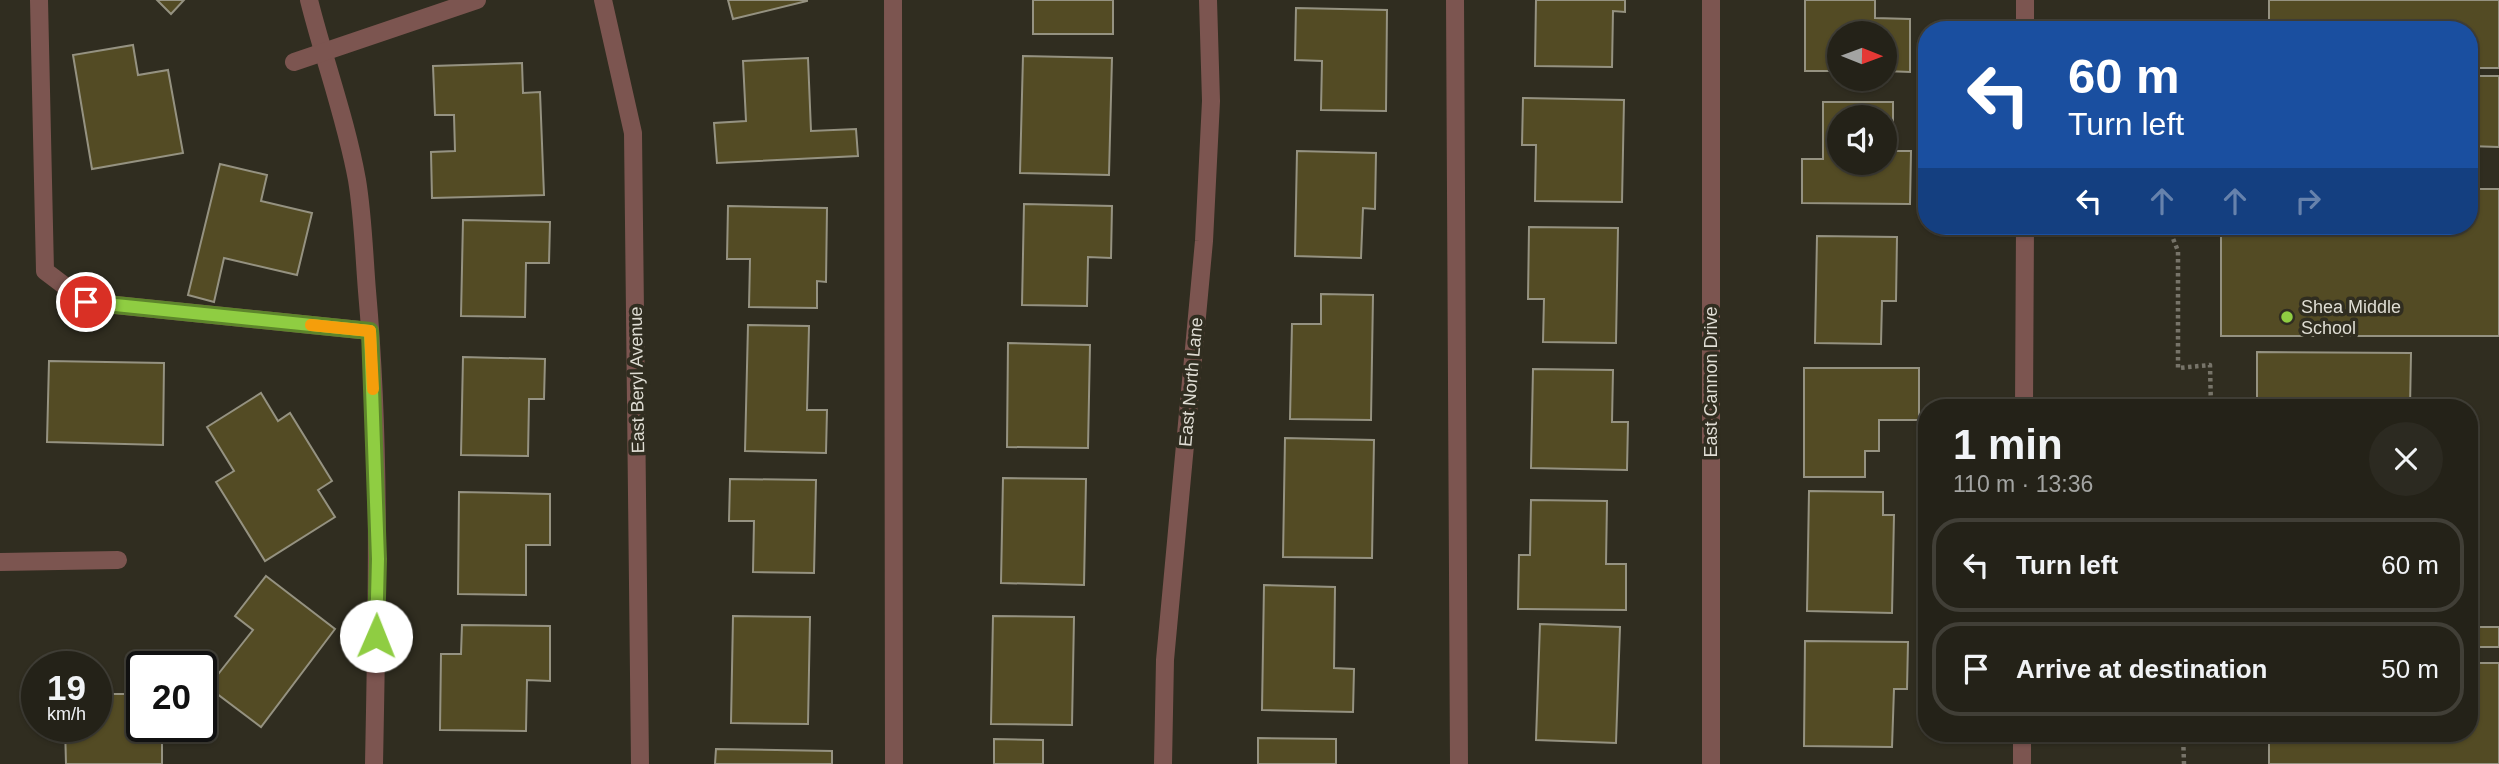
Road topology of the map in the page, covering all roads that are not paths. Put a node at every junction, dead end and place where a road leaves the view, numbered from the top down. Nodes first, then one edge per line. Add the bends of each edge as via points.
1 (39, 0) edge
2 (309, 0) edge
3 (477, 0) edge
4 (603, 0) edge
5 (893, 0) edge
6 (1208, 0) edge
7 (1455, 0) edge
8 (1711, 0) edge
9 (2025, 0) edge
10 (2025, 21) edge
11 (322, 52) junction
12 (294, 62) dead end
13 (2025, 235) edge
14 (370, 331) junction
15 (2024, 399) edge
16 (118, 560) dead end
17 (0, 562) edge
18 (2022, 742) edge
19 (374, 764) edge
20 (640, 764) edge
21 (894, 764) edge
22 (1163, 764) edge
23 (1459, 764) edge
24 (1711, 764) edge
25 (2022, 764) edge

1 - 14 street via 45,271 86,302
2 - 11 street
3 - 11 street
4 - 20 street, East Beryl Avenue via 633,133
5 - 21 street
6 - 22 street, East North Lane via 1211,101 1204,241 1165,660
7 - 23 street
8 - 24 street, East Cannon Drive
9 - 10 street
11 - 12 street
11 - 14 street via 345,122 357,182
13 - 15 street
14 - 19 street via 378,559
16 - 17 street
18 - 25 street

